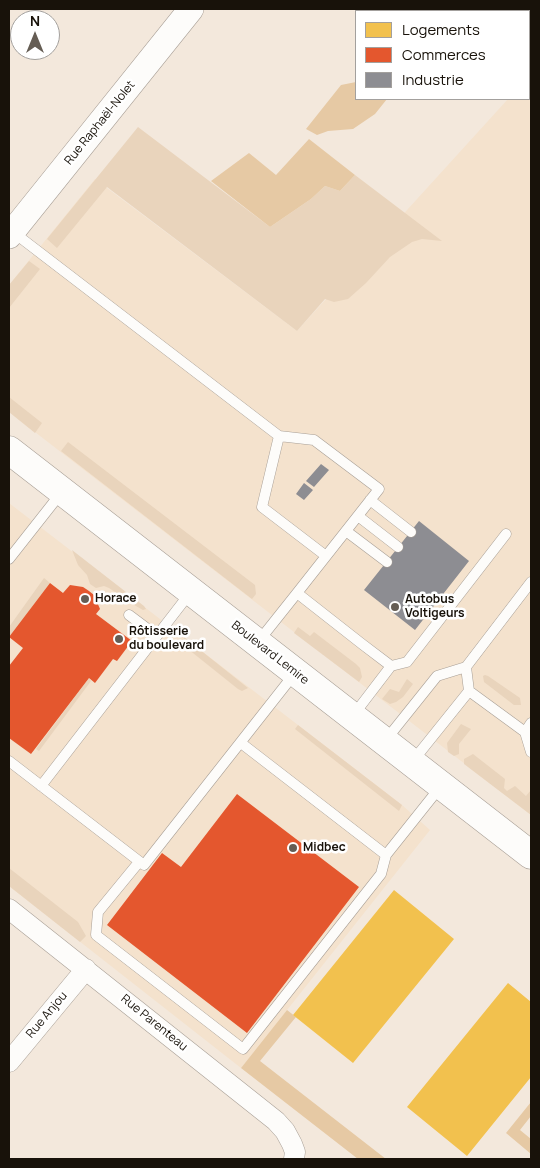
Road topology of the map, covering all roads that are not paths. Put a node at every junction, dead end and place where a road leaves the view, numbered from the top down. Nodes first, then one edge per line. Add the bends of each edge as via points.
1 (191, 9) edge
2 (11, 234) edge
3 (279, 436) junction
4 (9, 450) edge
5 (62, 491) junction
6 (370, 500) junction
7 (358, 516) junction
8 (346, 531) junction
9 (411, 532) dead end
10 (506, 534) dead end
11 (398, 547) dead end
12 (326, 556) junction
13 (9, 559) edge
14 (387, 562) dead end
15 (531, 582) edge
16 (191, 592) junction
17 (297, 593) junction
18 (129, 615) dead end
19 (157, 636) junction
20 (258, 643) junction
21 (391, 666) junction
22 (466, 667) junction
23 (296, 672) junction
24 (469, 691) junction
25 (352, 717) junction
26 (531, 723) edge
27 (525, 732) junction
28 (385, 742) junction
29 (241, 743) junction
30 (531, 752) edge
31 (9, 761) edge
32 (412, 762) junction
33 (42, 786) junction
34 (441, 786) junction
35 (386, 855) junction
36 (531, 855) edge
37 (139, 862) junction
38 (9, 909) edge
39 (86, 969) junction
40 (9, 1062) edge
41 (293, 1152) edge

1 - 2 street, Rue Raphaël-Nolet
2 - 3 lane
3 - 6 lane via 314,440 379,489
3 - 12 lane via 262,507
4 - 5 main road, Boulevard Lemire
5 - 13 lane
5 - 16 main road, Boulevard Lemire
6 - 7 lane
6 - 9 lane
7 - 8 lane
7 - 11 lane
8 - 12 lane
8 - 14 lane
10 - 21 lane via 407,662
12 - 17 lane
15 - 22 lane
16 - 19 lane
16 - 20 main road, Boulevard Lemire
17 - 20 lane
17 - 21 lane
18 - 19 lane
19 - 33 lane
20 - 23 main road, Boulevard Lemire
21 - 25 lane
22 - 24 lane
22 - 28 lane via 437,676
23 - 25 main road, Boulevard Lemire
23 - 29 lane
24 - 27 lane
24 - 32 lane
25 - 28 main road, Boulevard Lemire
26 - 27 lane
27 - 30 lane
28 - 32 main road, Boulevard Lemire
29 - 35 lane
29 - 37 lane via 144,865
31 - 33 lane
32 - 34 main road, Boulevard Lemire
33 - 37 lane
34 - 35 lane
34 - 36 main road, Boulevard Lemire
35 - 37 lane via 381,874 243,1049 96,935 98,912
38 - 39 street, Rue Parenteau
39 - 40 street, Rue Anjou
39 - 41 street, Rue Parenteau via 276,1121 285,1131

